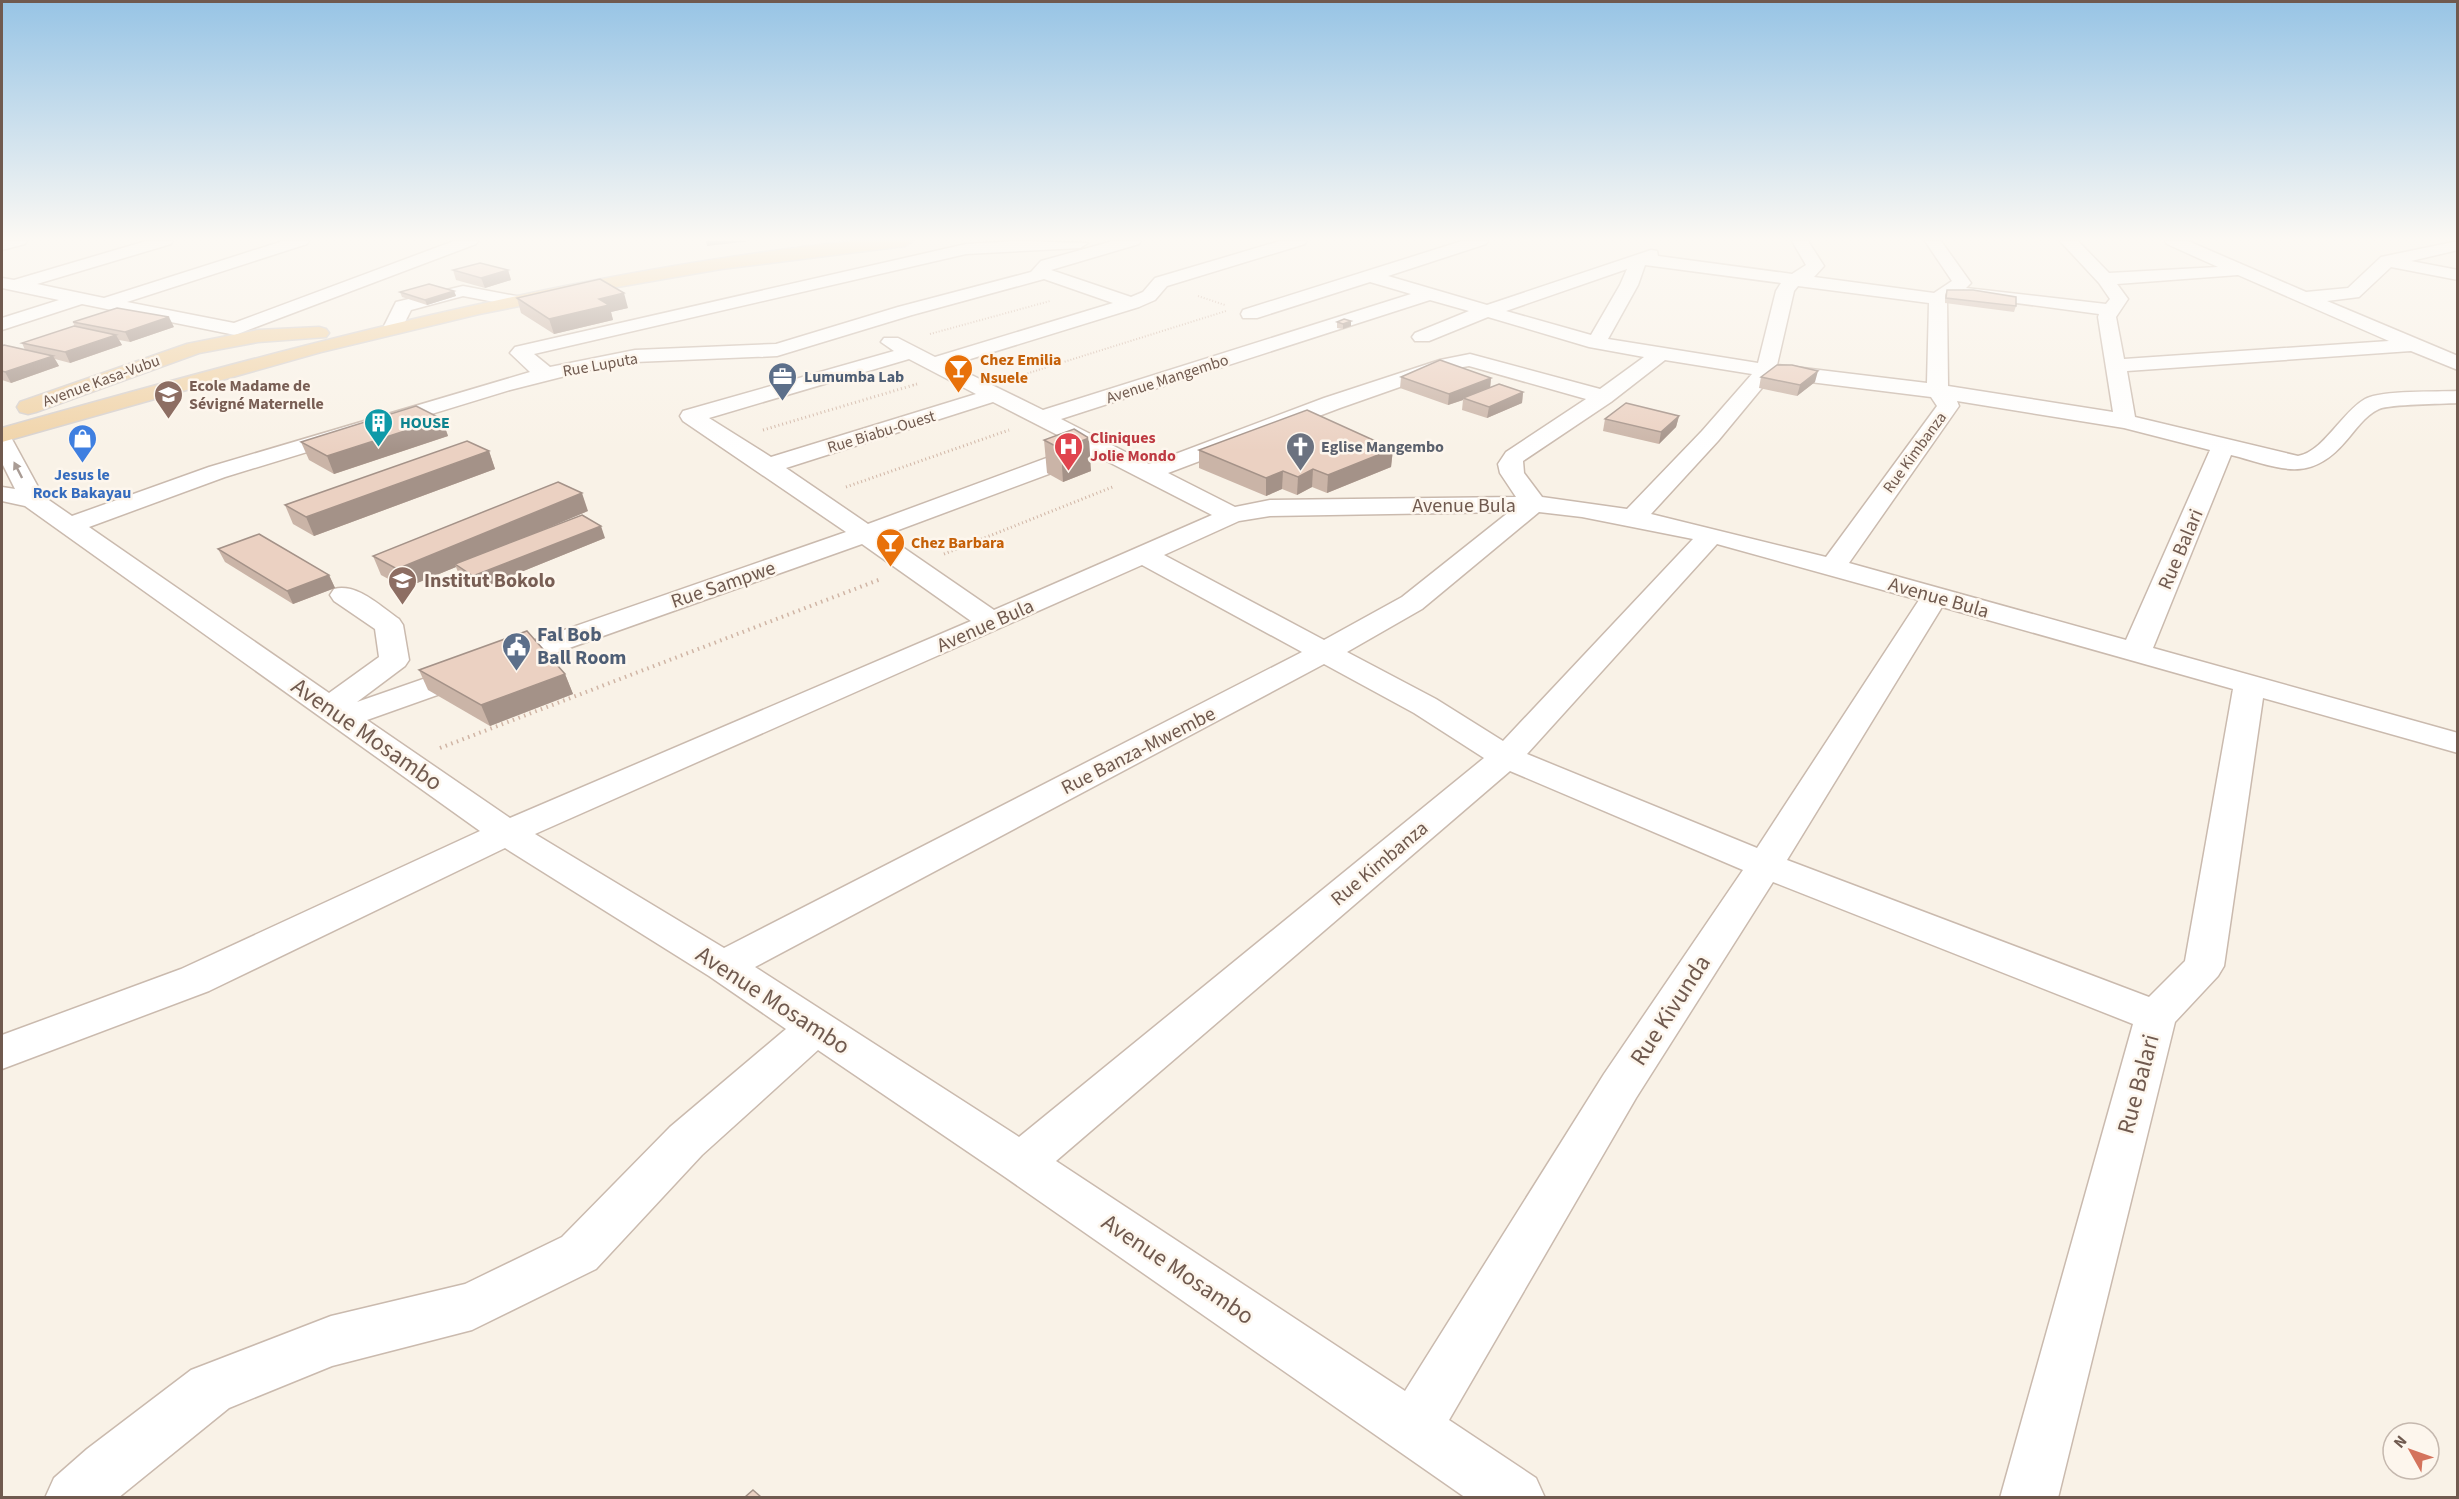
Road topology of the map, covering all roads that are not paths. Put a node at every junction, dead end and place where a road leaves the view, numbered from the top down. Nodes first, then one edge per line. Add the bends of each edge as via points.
1 (44, 311) edge
2 (139, 311) edge
3 (294, 311) edge
4 (400, 311) edge
5 (468, 311) edge
6 (692, 311) edge
7 (905, 311) edge
8 (1109, 311) edge
9 (1260, 311) edge
10 (1377, 311) edge
11 (1487, 311) joint
12 (1614, 311) edge
13 (1780, 311) edge
14 (1944, 311) edge
15 (2110, 311) edge
16 (2332, 311) edge
17 (1250, 314) dead end
18 (652, 320) junction
19 (416, 322) junction
20 (2, 324) edge
21 (860, 324) junction
22 (394, 326) junction
23 (236, 334) junction
24 (1422, 337) dead end
25 (1596, 343) junction
26 (2413, 345) junction
27 (902, 349) junction
28 (777, 350) junction
29 (199, 352) junction
30 (292, 354) junction
31 (704, 354) junction
32 (1660, 354) junction
33 (2457, 354) edge
34 (2437, 356) junction
35 (2457, 364) edge
36 (2115, 366) junction
37 (942, 368) junction
38 (1766, 370) junction
39 (845, 372) junction
40 (546, 375) junction
41 (1937, 391) junction
42 (988, 392) junction
43 (1602, 397) junction
44 (2457, 397) edge
45 (2, 416) edge
46 (1042, 418) junction
47 (2125, 421) junction
48 (2, 434) edge
49 (2, 441) edge
50 (1100, 447) junction
51 (2223, 447) junction
52 (768, 466) junction
53 (1149, 472) junction
54 (17, 497) edge
55 (1534, 504) junction
56 (1232, 515) junction
57 (1634, 518) junction
58 (68, 526) junction
59 (865, 534) junction
60 (1711, 535) junction
61 (1143, 555) junction
62 (1833, 567) junction
63 (344, 595) dead end
64 (1935, 596) junction
65 (992, 622) junction
66 (1325, 652) junction
67 (2136, 652) junction
68 (2250, 683) junction
69 (337, 712) junction
70 (2457, 743) edge
71 (1506, 757) junction
72 (507, 833) junction
73 (1765, 865) junction
74 (723, 966) junction
75 (2156, 1016) junction
76 (816, 1028) junction
77 (2, 1052) edge
78 (1021, 1163) junction
79 (1413, 1428) junction
80 (74, 1497) edge
81 (1516, 1497) edge
82 (2029, 1497) edge

1 - 20 street
2 - 23 street
3 - 23 street
4 - 22 street
5 - 19 main road, Avenue Kasa-Vubu
6 - 18 street
7 - 21 street, Rue Luputa
8 - 37 street
9 - 17 street
10 - 46 street, Avenue Mangembo
11 - 24 street
11 - 25 street
12 - 25 street
13 - 38 street
14 - 41 street, Rue Kimbanza
15 - 36 street via 2107,317
16 - 26 street
18 - 31 street
18 - 40 street via 522,351 520,354
19 - 22 main road, Avenue Kasa-Vubu
19 - 30 main road, Avenue Kasa-Vubu
21 - 27 street
21 - 28 street, Rue Luputa
22 - 23 main road, Avenue Kasa-Vubu via 357,331
23 - 29 main road
25 - 32 street
26 - 34 street
26 - 36 street
27 - 37 street
27 - 39 street
28 - 31 street, Rue Luputa
28 - 39 street
29 - 30 main road via 218,363
29 - 45 main road, Avenue Kasa-Vubu
29 - 48 main road
30 - 48 main road, Avenue Kasa-Vubu
31 - 40 street, Rue Luputa via 634,356
32 - 38 street
32 - 43 street
33 - 34 street
34 - 35 street
36 - 47 street
37 - 42 street
38 - 41 street
38 - 57 street
39 - 52 street via 691,416
40 - 58 street, Rue Luputa via 491,388 228,469
41 - 47 street
41 - 62 street, Rue Kimbanza via 1948,406
42 - 46 street
42 - 52 street, Rue Biabu-Ouest
43 - 53 street via 1470,360 1447,364 1332,403
43 - 55 street via 1514,457 1510,464 1512,473
44 - 51 street via 2369,405 2316,458 2306,463
46 - 50 street
47 - 51 street
54 -> 49 street, Avenue Mosambo
50 - 53 street
50 - 59 street, Rue Sampwe
51 - 67 street, Rue Balari
52 - 59 street
53 - 56 street
54 - 58 street, Avenue Mosambo
55 - 56 street, Avenue Bula via 1270,508
55 - 57 street, Avenue Bula
55 - 66 street, Rue Banza-Mwembe via 1412,603
56 - 61 street, Avenue Bula
57 - 60 street, Avenue Bula
58 - 69 street, Avenue Mosambo
59 - 65 street
59 - 69 street, Rue Sampwe
60 - 62 street, Avenue Bula
60 - 71 street, Rue Kimbanza
61 - 65 street, Avenue Bula
61 - 66 street
62 - 64 street, Avenue Bula
63 - 69 street via 390,625 394,660
64 - 67 street, Avenue Bula
64 - 73 street, Rue Kivunda
65 - 72 street, Avenue Bula
66 - 71 street via 1425,706
66 - 74 street, Rue Banza-Mwembe
67 - 68 street, Avenue Bula
68 - 70 street, Avenue Bula
68 - 75 street, Rue Balari via 2204,966
69 - 72 street, Avenue Mosambo
71 - 73 street
71 - 78 street, Rue Kimbanza
72 - 74 street, Avenue Mosambo
72 - 77 street, Avenue Bula via 195,980
73 - 75 street
73 - 79 street, Rue Kivunda via 1620,1086
74 - 76 street, Avenue Mosambo
75 - 82 street, Rue Balari
76 - 78 street, Avenue Mosambo
76 - 80 street via 686,1141 579,1253 472,1306 331,1341 210,1389
78 - 79 street, Avenue Mosambo
79 - 81 street, Avenue Mosambo

